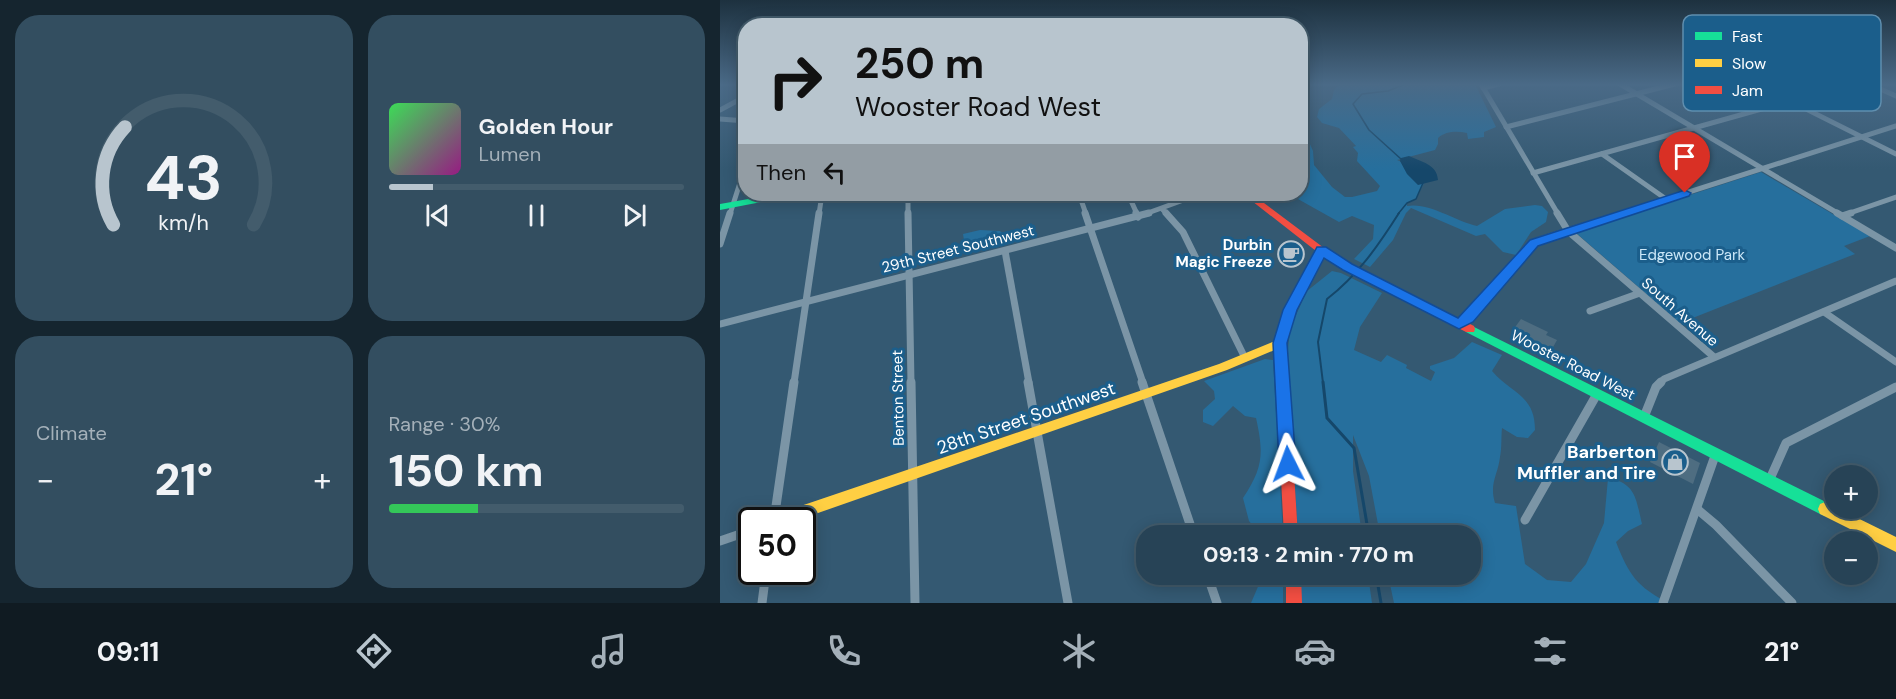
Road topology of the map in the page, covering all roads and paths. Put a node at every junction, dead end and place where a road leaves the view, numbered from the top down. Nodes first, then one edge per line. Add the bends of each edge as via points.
1 (1497, 112) edge
2 (1565, 112) edge
3 (1666, 112) edge
4 (1752, 112) edge
5 (1812, 112) edge
6 (720, 119) edge
7 (738, 120) edge
8 (1896, 126) edge
9 (1506, 127) junction
10 (1694, 129) junction
11 (1862, 137) junction
12 (1602, 154) junction
13 (1896, 154) edge
14 (1761, 168) junction
15 (1533, 173) junction
16 (738, 187) edge
17 (1896, 197) edge
18 (1666, 199) junction
19 (752, 201) edge
20 (821, 201) edge
21 (908, 201) edge
22 (1081, 201) edge
23 (1131, 201) edge
24 (1182, 201) edge
25 (1256, 201) edge
26 (732, 205) junction
27 (720, 207) edge
28 (1161, 209) junction
29 (1842, 216) junction
30 (1138, 217) junction
31 (1091, 229) junction
32 (1568, 231) junction
33 (720, 244) edge
34 (1896, 248) edge
35 (1321, 250) junction
36 (1005, 251) junction
37 (909, 276) junction
38 (1896, 281) edge
39 (1640, 293) junction
40 (806, 302) junction
41 (1590, 311) dead end
42 (1824, 312) junction
43 (720, 324) edge
44 (1459, 324) junction
45 (1280, 343) junction
46 (1714, 357) junction
47 (1245, 358) junction
48 (1896, 362) edge
49 (1896, 387) edge
50 (1146, 394) junction
51 (1597, 394) junction
52 (1644, 417) junction
53 (1037, 432) junction
54 (1716, 453) junction
55 (913, 475) junction
56 (1769, 481) junction
57 (776, 507) edge
58 (816, 508) edge
59 (1696, 509) junction
60 (1525, 520) dead end
61 (1190, 525) edge
62 (1290, 525) edge
63 (738, 535) edge
64 (720, 541) edge
65 (1896, 545) edge
66 (764, 585) edge
67 (1210, 585) edge
68 (1293, 585) edge
69 (762, 603) edge
70 (915, 603) edge
71 (1068, 603) edge
72 (1216, 603) edge
73 (1294, 603) edge
74 (1664, 603) edge
75 (1792, 603) edge

1 - 9 street, South Avenue
2 - 9 street
3 - 10 street
4 - 10 street
5 - 11 street
6 - 7 street
8 - 11 street
9 - 15 street, South Avenue
10 - 12 street
10 - 14 street
11 - 13 street
11 - 14 street
12 - 15 street
12 - 18 street
14 - 18 street
14 - 29 street
15 - 32 street, South Avenue
16 - 26 street
17 - 29 street
18 - 32 street
19 - 26 main road
20 - 40 street
21 - 37 street, Benton Street
22 - 31 street
23 - 30 street
24 - 28 street, 29th Street Southwest
25 - 35 main road, Wooster Road West
26 - 27 main road
26 - 33 street
28 - 30 street, 29th Street Southwest
28 - 47 street via 1183,232
29 - 34 street
30 - 31 street, 29th Street Southwest
31 - 36 street, 29th Street Southwest
31 - 50 street
32 - 39 street, South Avenue
32 - 44 street via 1529,247
35 - 44 main road, Wooster Road West
35 - 45 main road via 1292,304
36 - 37 street, 29th Street Southwest
36 - 53 street
37 - 40 street, 29th Street Southwest
37 - 55 street, Benton Street
38 - 42 street
39 - 41 street
39 - 46 street, South Avenue
40 - 43 street, 29th Street Southwest
40 - 57 street
42 - 46 street
42 - 48 street
44 - 51 main road, Wooster Road West
45 - 47 main road, 28th Street Southwest
45 - 62 main road
46 - 52 street via 1660,382
47 - 50 main road, 28th Street Southwest
49 - 56 street via 1786,442
50 - 53 main road, 28th Street Southwest
50 - 61 street
51 - 52 main road, Wooster Road West
51 - 60 street
52 - 54 main road, Wooster Road West
53 - 55 main road, 28th Street Southwest
53 - 71 street
54 - 56 main road, Wooster Road West
54 - 59 street
55 - 58 main road, 28th Street Southwest
55 - 70 street, Benton Street
56 - 65 main road, Wooster Road West
59 - 74 street
59 - 75 street
63 - 64 street
66 - 69 street
67 - 72 street
68 - 73 main road

